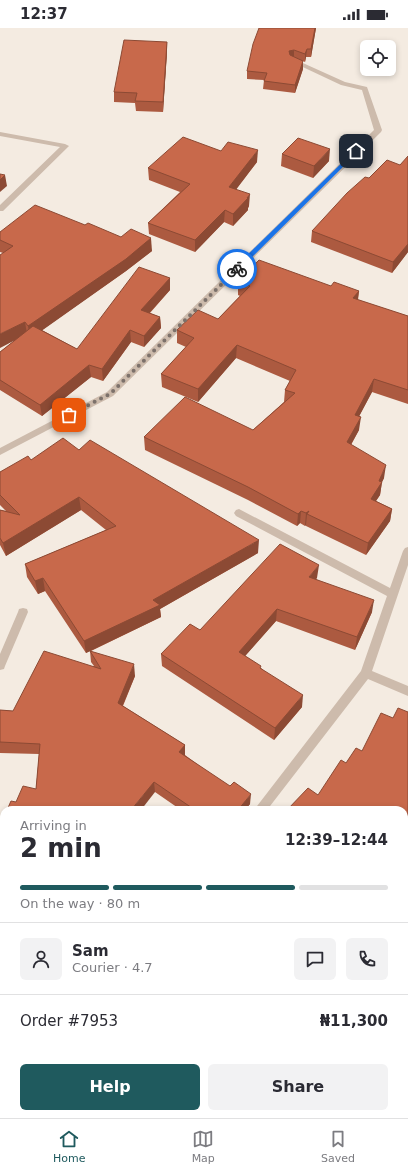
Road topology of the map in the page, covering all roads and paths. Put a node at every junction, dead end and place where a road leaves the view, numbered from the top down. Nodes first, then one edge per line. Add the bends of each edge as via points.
1 (292, 60) edge
2 (0, 134) edge
3 (0, 208) edge
4 (0, 452) edge
5 (239, 513) dead end
6 (408, 551) edge
7 (394, 596) junction
8 (23, 612) dead end
9 (0, 666) edge
10 (366, 674) junction
11 (408, 691) edge
12 (263, 806) edge

1 - 4 street via 343,84 365,88 378,130 110,394
2 - 3 street via 65,146
5 - 7 street
6 - 7 street
7 - 10 street
8 - 9 street
10 - 11 street
10 - 12 street

